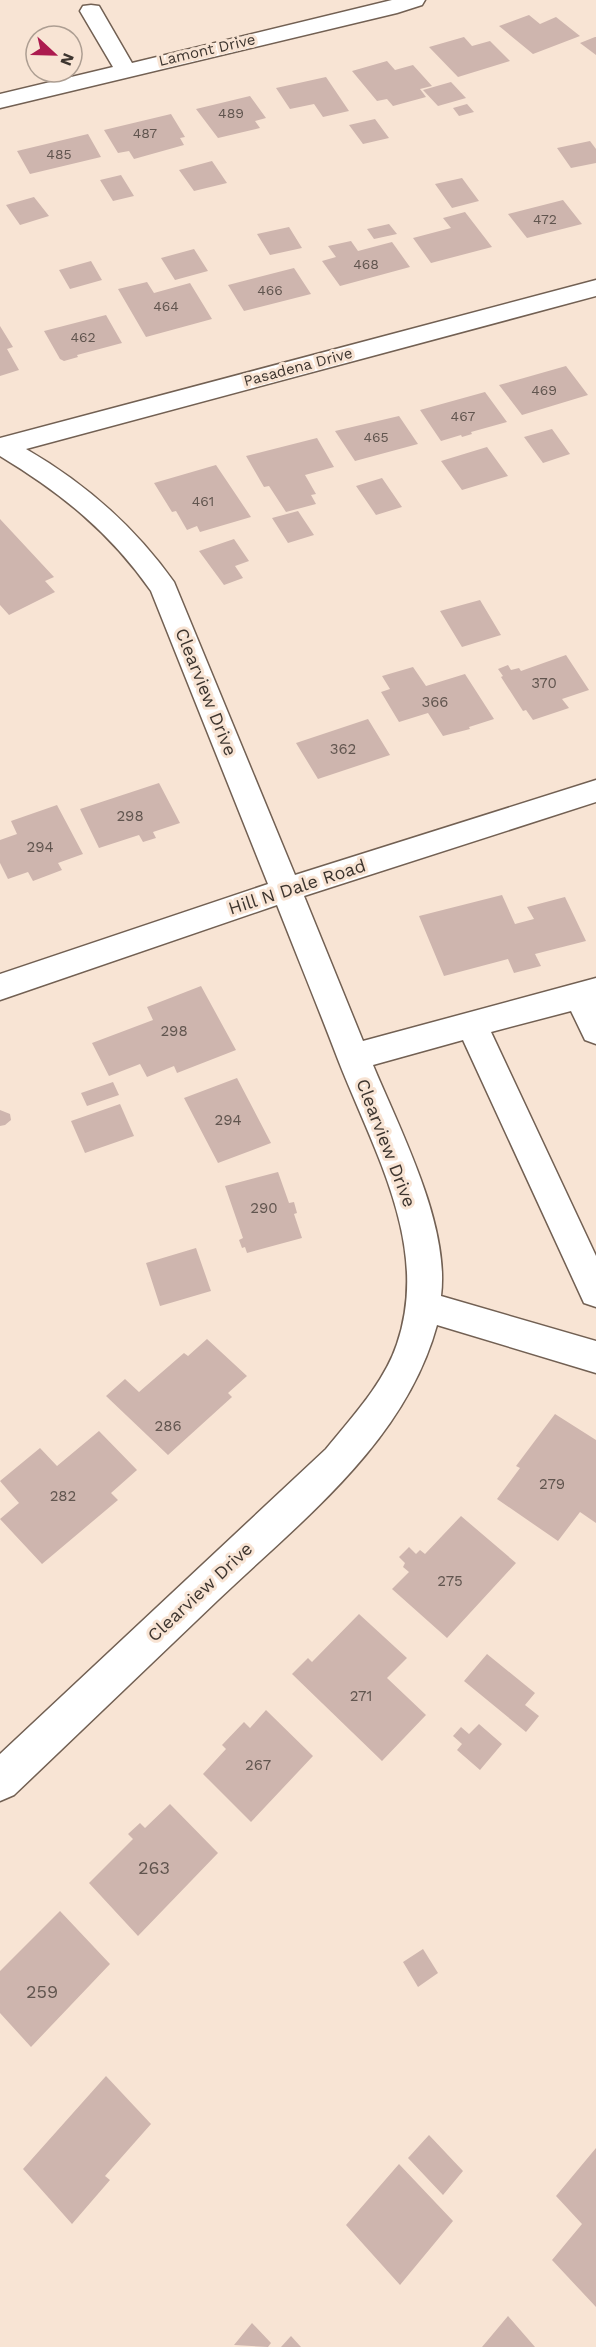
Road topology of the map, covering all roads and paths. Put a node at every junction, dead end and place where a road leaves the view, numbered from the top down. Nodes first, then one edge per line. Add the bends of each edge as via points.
1 (414, 0) edge
2 (91, 11) dead end
3 (125, 69) junction
4 (0, 101) edge
5 (596, 288) edge
6 (1, 447) edge
7 (596, 791) edge
8 (286, 890) junction
9 (0, 987) edge
10 (587, 993) edge
11 (471, 1024) junction
12 (596, 1031) edge
13 (353, 1057) junction
14 (596, 1292) edge
15 (423, 1306) junction
16 (596, 1356) edge
17 (0, 1781) edge

1 - 3 street, Lamont Drive
2 - 3 street
3 - 4 street, Lamont Drive
5 - 6 street, Pasadena Drive
6 - 8 street, Clearview Drive via 68,487 146,563 164,589
7 - 8 street, Hill N Dale Road
8 - 9 street, Hill N Dale Road
8 - 13 street, Clearview Drive
10 - 11 street
10 - 12 street
11 - 13 street
11 - 14 street
13 - 15 street, Clearview Drive via 407,1189 424,1259
15 - 16 street
15 - 17 street, Clearview Drive via 408,1365 339,1461

